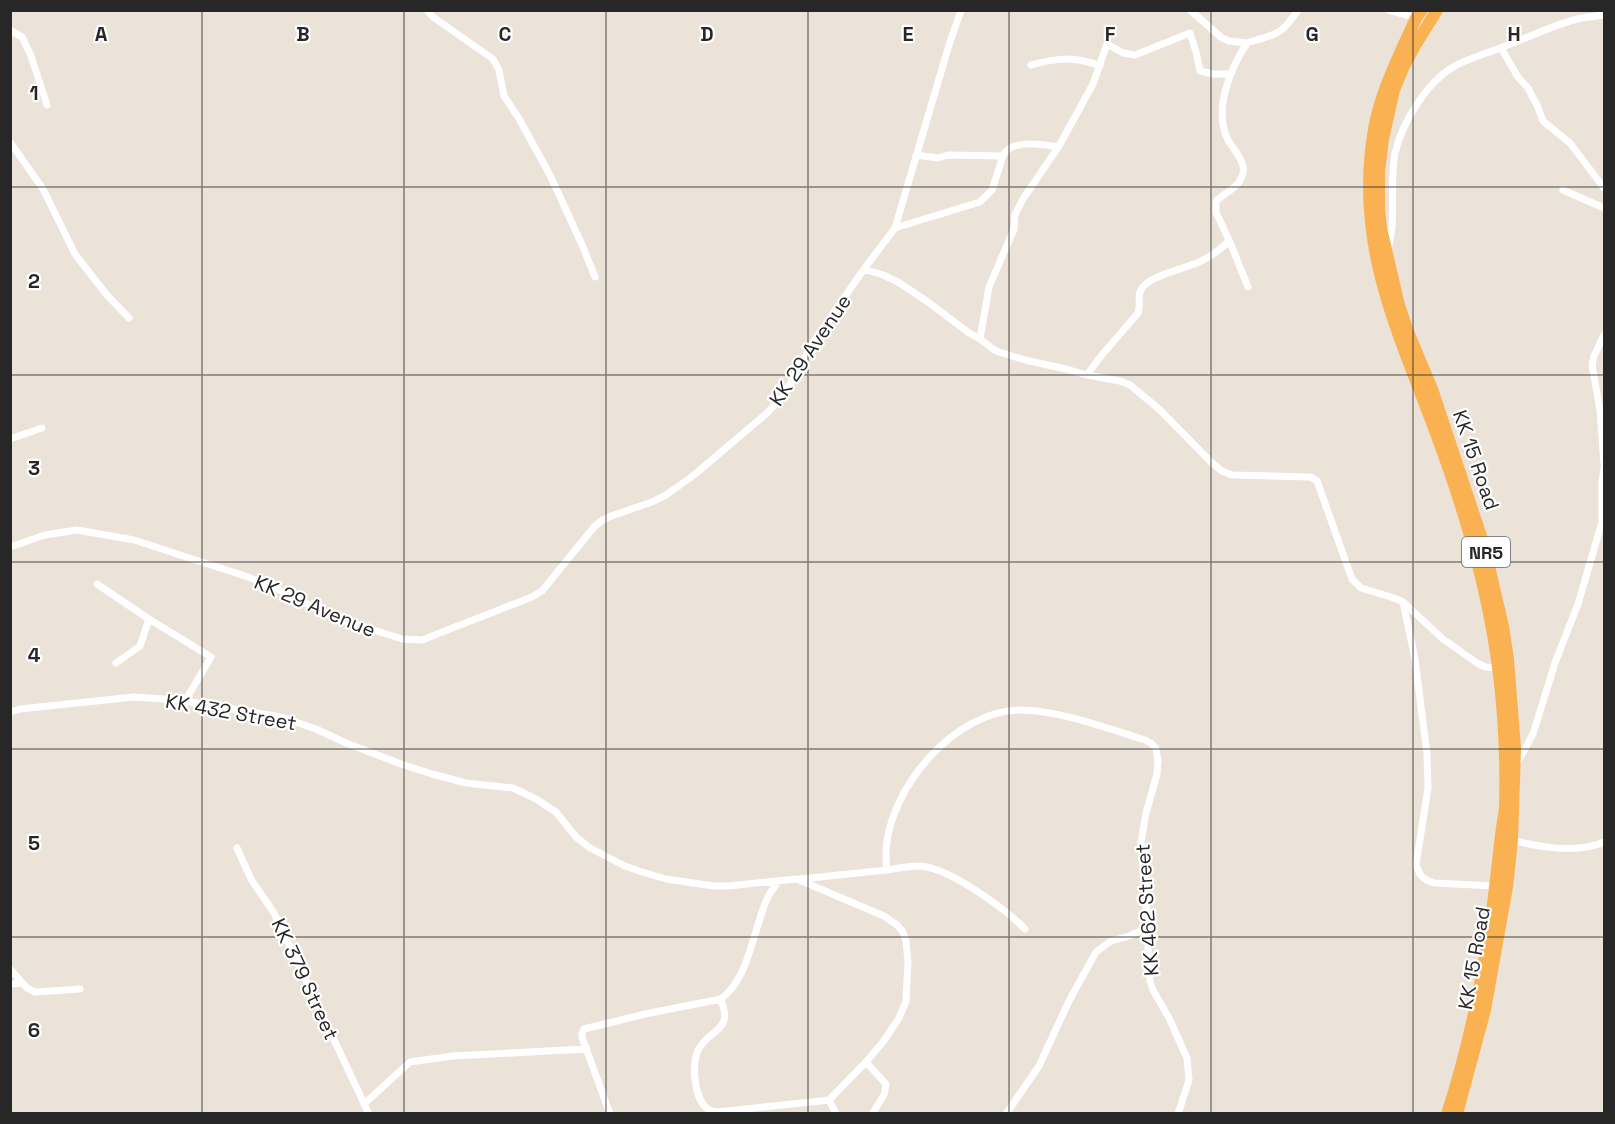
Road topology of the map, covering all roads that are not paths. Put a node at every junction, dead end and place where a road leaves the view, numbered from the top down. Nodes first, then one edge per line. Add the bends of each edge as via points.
1 (427, 10) edge
2 (961, 10) edge
3 (1190, 10) edge
4 (1298, 10) edge
5 (1388, 10) edge
6 (1437, 10) edge
7 (1419, 14) edge
8 (1605, 15) edge
9 (10, 30) edge
10 (1247, 43) junction
11 (1501, 48) junction
12 (1031, 65) dead end
13 (1100, 66) junction
14 (1230, 74) junction
15 (46, 105) dead end
16 (10, 142) edge
17 (1057, 147) junction
18 (916, 155) junction
19 (1003, 156) junction
20 (1605, 188) edge
21 (1563, 190) dead end
22 (1605, 208) edge
23 (895, 228) junction
24 (1229, 241) junction
25 (1387, 253) junction
26 (864, 269) junction
27 (595, 277) dead end
28 (1248, 287) dead end
29 (129, 318) dead end
30 (1605, 335) edge
31 (980, 339) junction
32 (1087, 375) junction
33 (42, 428) dead end
34 (10, 439) edge
35 (1605, 464) edge
36 (1605, 468) edge
37 (1603, 522) edge
38 (10, 547) edge
39 (97, 584) dead end
40 (1403, 602) junction
41 (149, 619) junction
42 (116, 663) dead end
43 (1499, 668) junction
44 (185, 701) junction
45 (10, 711) edge
46 (1515, 767) junction
47 (1512, 840) junction
48 (1605, 842) edge
49 (237, 848) dead end
50 (887, 870) junction
51 (797, 879) junction
52 (779, 881) junction
53 (1501, 886) junction
54 (1148, 928) junction
55 (1025, 929) dead end
56 (10, 969) edge
57 (22, 983) junction
58 (10, 984) edge
59 (80, 989) dead end
60 (721, 999) junction
61 (587, 1049) junction
62 (866, 1062) junction
63 (829, 1100) junction
64 (364, 1104) junction
65 (369, 1113) edge
66 (610, 1113) edge
67 (836, 1113) edge
68 (872, 1113) edge
69 (1006, 1113) edge
70 (1178, 1113) edge
71 (1447, 1113) edge
72 (1457, 1113) edge

1 - 27 street via 497,64 504,96 550,175
2 - 18 street
3 - 10 street via 1222,38
4 - 10 street via 1278,34
5 - 7 street
6 - 25 highway, KK 15 Road / NR5 via 1404,66 1388,115 1378,194
7 - 43 highway, KK 15 Road / NR5 via 1390,76 1374,129 1369,191 1371,231 1393,321 1466,524
8 - 11 street via 1577,19
9 - 15 street via 22,38 31,56
10 - 14 street
11 - 20 street via 1538,105 1542,121 1570,143
11 - 25 street via 1453,67 1433,83 1408,119 1395,153 1393,229
12 - 13 street via 1071,59
13 - 14 street via 1107,44 1135,55 1190,33 1200,71
13 - 17 street
14 - 24 street via 1223,104 1223,127 1244,171 1237,185 1216,202 1216,212
16 - 29 street via 43,189 75,254
17 - 19 street via 1038,143 1009,147
17 - 31 street via 1015,215 1014,229 989,288
18 - 19 street
18 - 23 street
19 - 23 street via 992,190 980,202
21 - 22 street
23 - 26 street, KK 29 Avenue
24 - 28 street
24 - 32 street via 1200,261 1156,277 1143,287 1138,313
25 - 46 highway, KK 15 Road / NR5 via 1407,329 1432,389 1484,545 1508,659
26 - 31 street via 898,282
26 - 38 street, KK 29 Avenue via 812,344 784,395 753,426 666,495 601,521 542,591 422,640 402,639 333,617 248,577 134,540 77,530 45,535
30 - 35 street via 1592,365
31 - 32 street via 1005,355
32 - 40 street via 1120,381 1135,389 1221,471 1232,475 1315,479 1356,585
33 - 34 street
36 - 37 street
37 - 46 street via 1533,734
39 - 41 street
40 - 43 street via 1443,639 1477,663
40 - 53 street via 1427,754 1428,788 1416,865 1419,876 1434,883
41 - 42 street via 140,646
41 - 44 street via 211,657
43 - 53 highway, KK 15 Road / NR5 via 1505,748
44 - 45 street, KK 432 Street via 134,697
44 - 52 street, KK 432 Street via 281,717 432,774 466,783 513,788 556,812 590,848 642,872 714,886
46 - 47 highway, KK 15 Road / NR5
47 - 48 street via 1545,848
47 - 53 highway, KK 15 Road / NR5
49 - 64 street, KK 379 Street via 251,879 274,913
50 - 51 street
50 - 54 street, KK 462 Street via 889,832 907,789 935,750 962,729 978,720 1022,710 1080,720 1145,740 1156,749 1157,774 1141,842
50 - 55 street via 921,866 941,872 984,896
51 - 52 street
51 - 62 street via 884,916 903,932 908,962 906,1002 899,1018
52 - 60 street via 769,895 740,976
53 - 71 highway, KK 15 Road / NR5 via 1466,1047
53 - 72 highway, KK 15 Road / NR5 via 1485,1010
54 - 69 street via 1111,941 1096,952 1039,1066
54 - 70 street, KK 462 Street via 1150,981 1187,1058 1189,1080
56 - 57 street
57 - 58 street
57 - 59 street via 35,993
60 - 61 street via 584,1029
60 - 63 street via 723,1023 695,1056 694,1080 702,1103 709,1110
61 - 64 street via 410,1062
61 - 66 street
62 - 63 street
62 - 68 street via 886,1084
63 - 67 street
64 - 65 street, KK 379 Street

